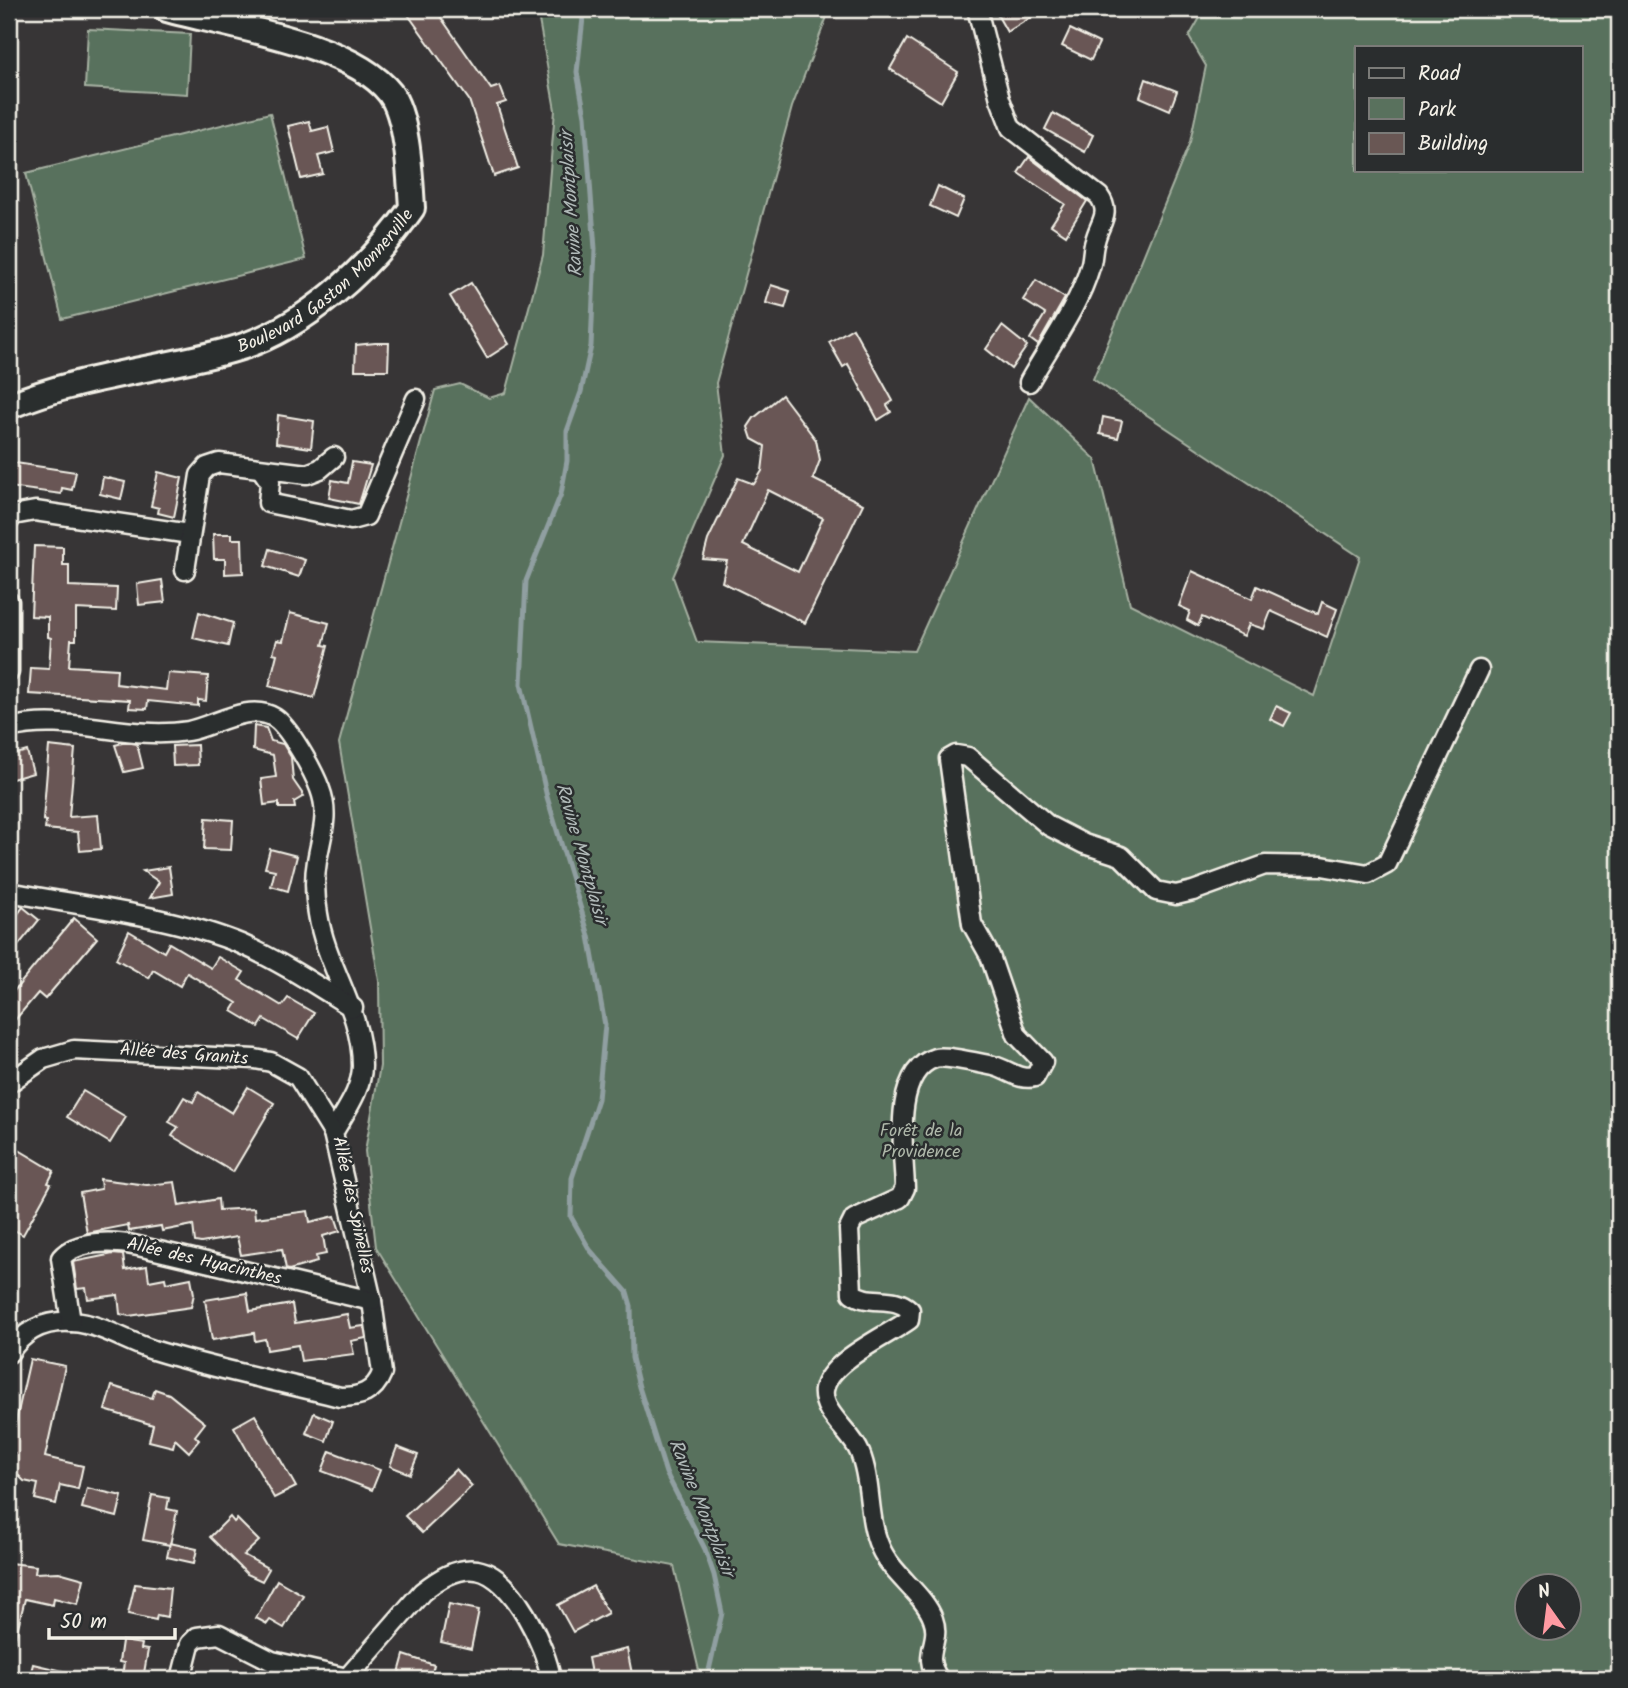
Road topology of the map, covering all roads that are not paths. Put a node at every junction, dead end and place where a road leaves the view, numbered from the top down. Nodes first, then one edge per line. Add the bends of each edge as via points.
1 (167, 9) edge
2 (977, 9) edge
3 (1029, 382) dead end
4 (416, 399) dead end
5 (9, 407) edge
6 (334, 457) dead end
7 (261, 469) junction
8 (9, 521) edge
9 (190, 534) junction
10 (185, 570) dead end
11 (9, 602) edge
12 (1479, 670) dead end
13 (9, 672) edge
14 (9, 728) edge
15 (15, 893) dead end
16 (353, 1008) junction
17 (9, 1083) edge
18 (333, 1133) junction
19 (372, 1301) junction
20 (71, 1322) junction
21 (9, 1353) edge
22 (350, 1678) edge
23 (180, 1679) edge
24 (551, 1679) edge
25 (939, 1679) edge

1 - 5 street, Boulevard Gaston Monnerville via 245,27 353,62 391,94 409,149 412,208 369,263 297,320 266,337 233,349 51,390
2 - 3 street via 1011,128 1106,205 1081,290
4 - 7 street via 366,516 351,520 268,503 270,482
6 - 7 street via 307,474
7 - 9 street via 219,463 207,467 200,475
8 - 9 street via 13,515 36,511
9 - 10 street
11 - 13 street
12 - 25 street via 1387,864 1368,874 1322,866 1265,865 1193,891 1176,895 1156,891 1121,856 1049,826 968,757 956,755 949,760 972,924 990,956 1017,1035 1043,1062 1035,1077 1026,1080 997,1067 936,1058 922,1066 906,1095 901,1116 905,1188 900,1198 853,1219 849,1229 852,1293 862,1301 905,1305 910,1310 909,1320 882,1334 830,1375 824,1391 830,1412 861,1453 878,1545 932,1616 937,1631 929,1656
14 - 16 street, Allée des Spinelles via 33,723 174,732 254,712 284,725 320,789 325,828 317,860 317,913
15 - 16 street via 149,919 239,943
16 - 18 street, Allée des Spinelles via 362,1070 358,1088
17 - 18 street, Allée des Granits via 43,1059 74,1050 255,1059 298,1077
18 - 19 street, Allée des Spinelles
19 - 20 street, Allée des Hyacinthes via 107,1242 74,1249 61,1258
19 - 20 street, Allée des Spinelles via 382,1373 369,1392 355,1397 152,1350 99,1327
20 - 21 street, Allée des Spinelles via 44,1325 20,1336
22 - 23 street via 272,1661 219,1634 197,1637 190,1644
22 - 24 street via 422,1592 436,1581 479,1570 525,1614 540,1637

